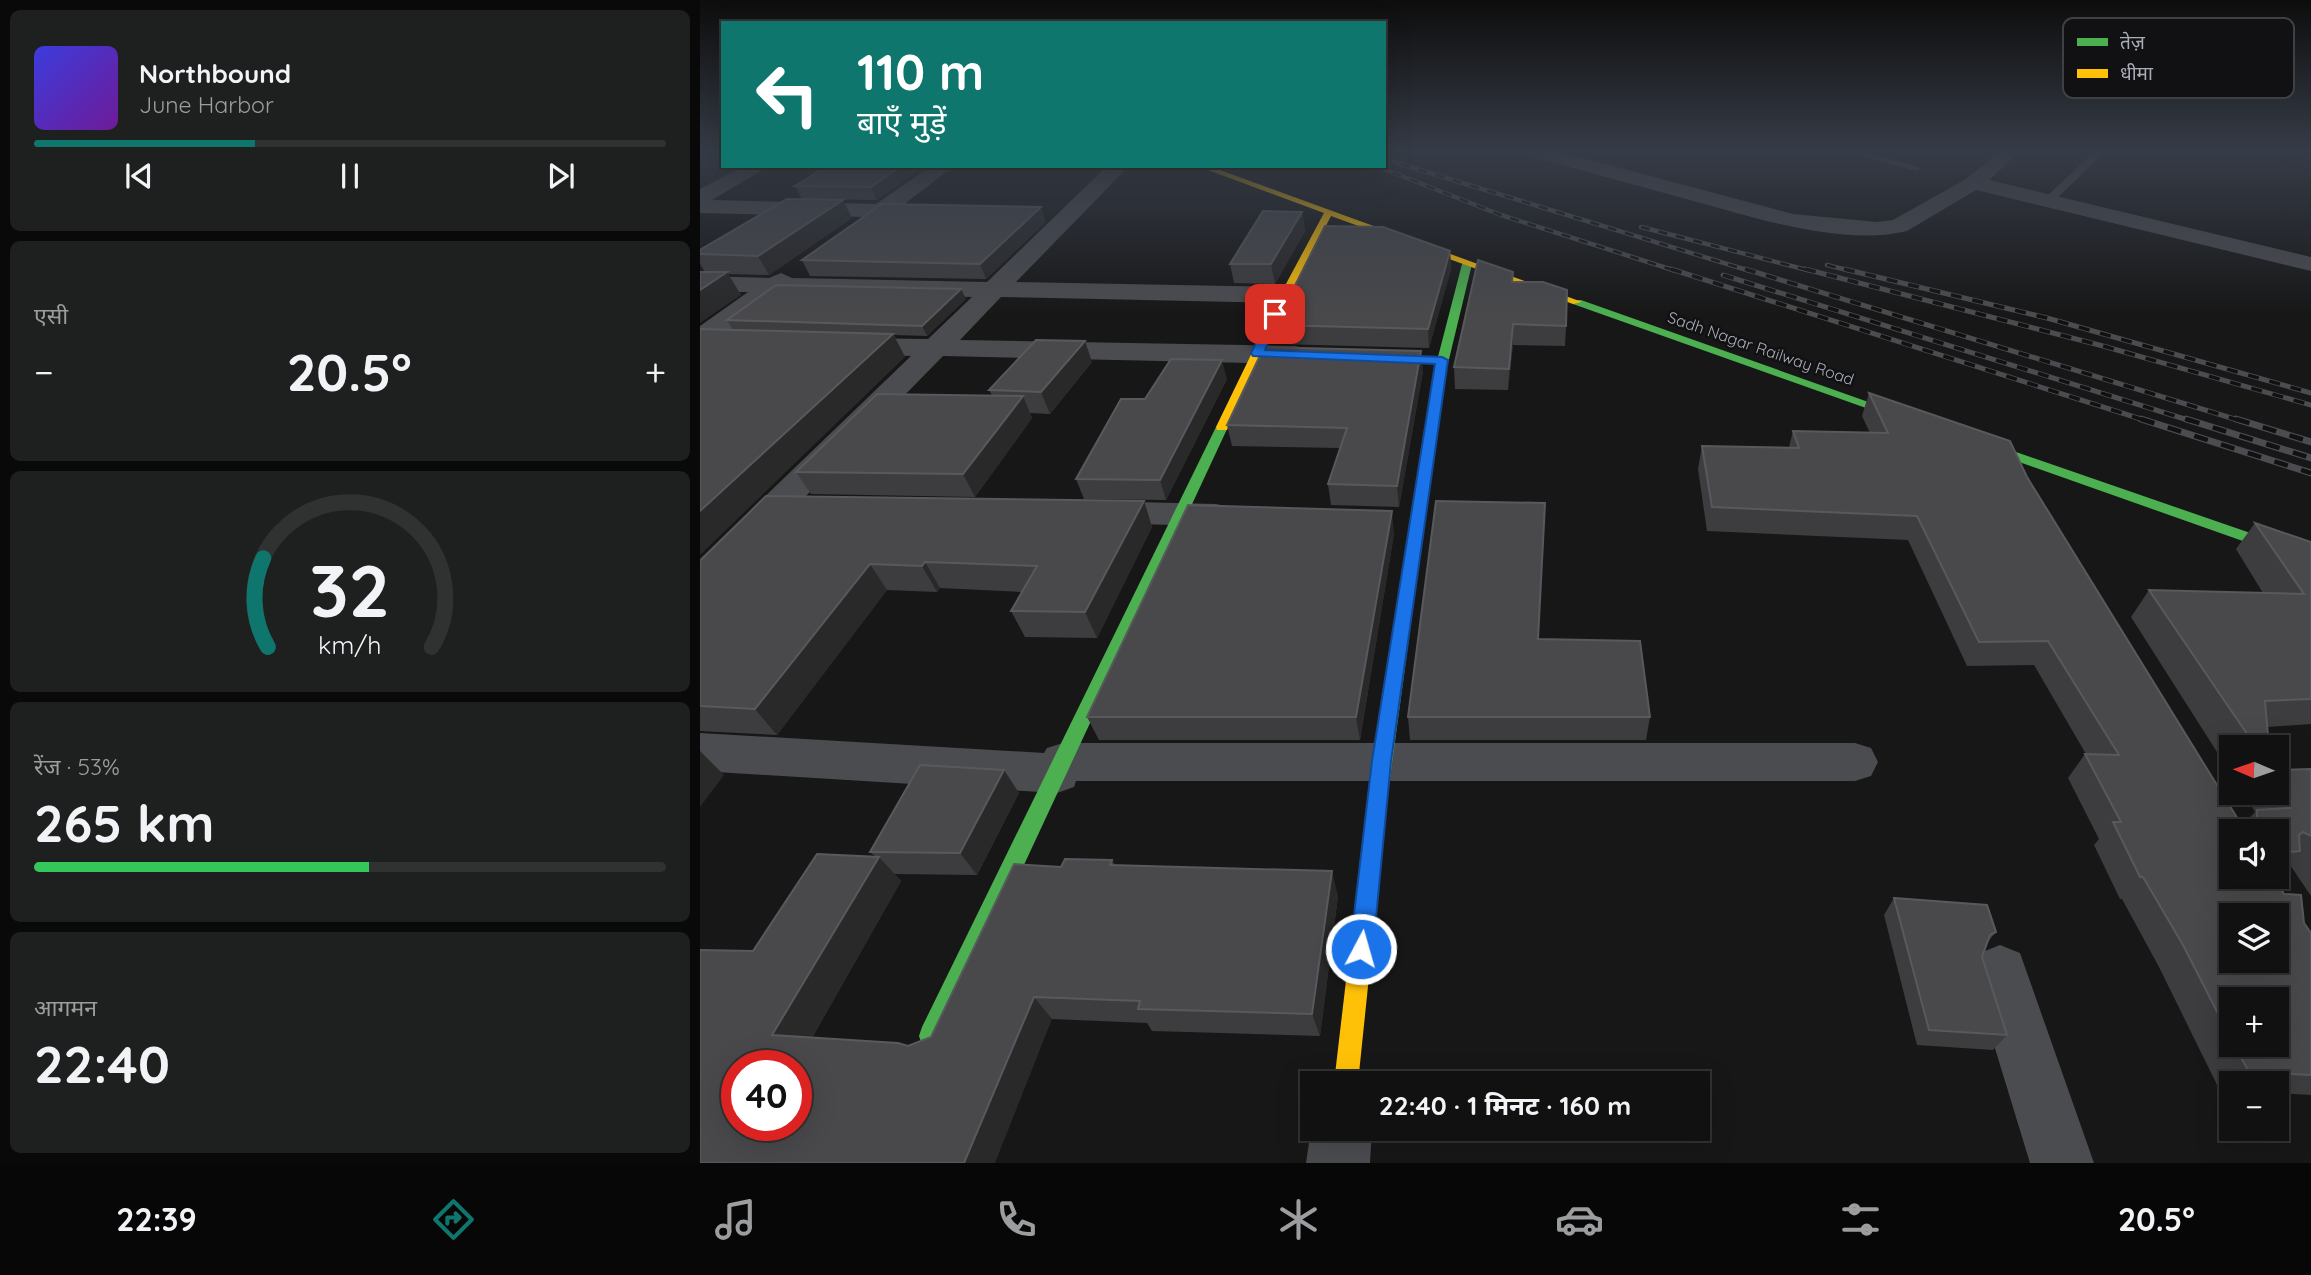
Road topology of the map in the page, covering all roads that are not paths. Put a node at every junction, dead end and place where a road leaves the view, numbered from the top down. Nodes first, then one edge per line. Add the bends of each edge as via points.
1 (710, 206) edge
2 (888, 206) edge
3 (1067, 206) edge
4 (1313, 206) edge
5 (1737, 206) edge
6 (1933, 206) edge
7 (2070, 206) edge
8 (881, 211) junction
9 (949, 212) edge
10 (1329, 212) junction
11 (849, 234) edge
12 (807, 263) edge
13 (1467, 264) junction
14 (2311, 264) edge
15 (700, 284) edge
16 (776, 285) junction
17 (995, 288) junction
18 (1285, 295) junction
19 (700, 340) edge
20 (741, 342) edge
21 (824, 345) edge
22 (934, 348) junction
23 (1257, 353) junction
24 (1323, 356) edge
25 (1935, 428) edge
26 (1961, 437) edge
27 (773, 508) junction
28 (814, 509) edge
29 (1058, 512) edge
30 (1181, 514) junction
31 (1250, 516) edge
32 (2311, 560) edge
33 (700, 581) edge
34 (700, 752) edge
35 (1382, 761) junction
36 (1855, 762) dead end
37 (1060, 767) junction
38 (2000, 973) dead end
39 (931, 1036) edge
40 (1347, 1071) edge
41 (1340, 1141) edge
42 (1338, 1163) edge
43 (2062, 1163) edge

1 - 8 street
2 - 8 street
3 - 17 street
4 - 10 street, Sadh Nagar Railway Road
5 - 6 street via 1792,221 1877,229 1899,226
7 - 14 street
8 - 9 street
8 - 11 street
10 - 13 street, Sadh Nagar Railway Road
10 - 18 street
12 - 16 street
13 - 25 street, Sadh Nagar Railway Road
13 - 35 street via 1429,360 1403,521
15 - 16 street
16 - 17 street
16 - 19 street
17 - 18 street
17 - 22 street
18 - 23 street
19 - 20 street
21 - 22 street
22 - 23 street
22 - 27 street
23 - 24 street
23 - 30 street
26 - 32 street via 2031,480
27 - 28 street
27 - 33 street
29 - 30 street
30 - 31 street
30 - 37 street
34 - 37 street
35 - 36 street
35 - 37 street
35 - 40 street
37 - 39 street
38 - 43 street
41 - 42 street

